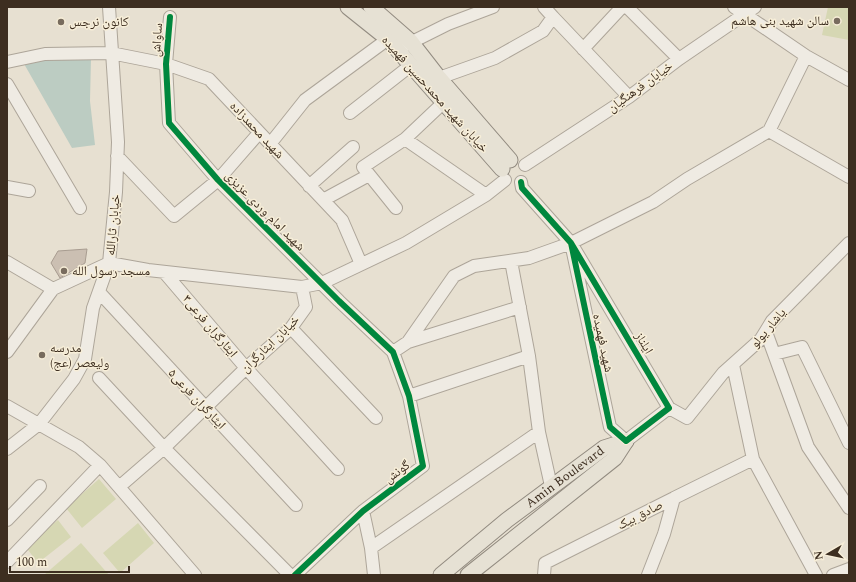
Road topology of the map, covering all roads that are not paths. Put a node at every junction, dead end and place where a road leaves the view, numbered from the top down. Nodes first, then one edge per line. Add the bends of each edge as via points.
1 (109, 7) edge
2 (348, 7) edge
3 (371, 7) edge
4 (493, 7) edge
5 (544, 7) edge
6 (622, 7) edge
7 (627, 7) edge
8 (734, 7) edge
9 (755, 7) edge
10 (744, 15) junction
11 (170, 17) dead end
12 (553, 17) junction
13 (388, 39) junction
14 (411, 42) junction
15 (583, 49) junction
16 (398, 50) junction
17 (111, 53) junction
18 (806, 56) junction
19 (679, 59) junction
20 (7, 62) edge
21 (166, 64) junction
22 (410, 66) junction
23 (439, 78) junction
24 (849, 80) edge
25 (7, 84) edge
26 (629, 97) junction
27 (443, 103) junction
28 (350, 113) dead end
29 (769, 131) junction
30 (259, 133) junction
31 (405, 139) junction
32 (270, 144) junction
33 (353, 147) dead end
34 (117, 156) junction
35 (525, 165) junction
36 (506, 170) junction
37 (370, 175) junction
38 (849, 177) edge
39 (218, 180) junction
40 (521, 182) junction
41 (309, 186) junction
42 (7, 188) edge
43 (29, 191) dead end
44 (486, 195) junction
45 (323, 200) junction
46 (80, 208) dead end
47 (396, 208) dead end
48 (571, 243) junction
49 (849, 243) edge
50 (511, 261) junction
51 (7, 262) edge
52 (109, 263) junction
53 (361, 264) junction
54 (164, 272) junction
55 (322, 283) junction
56 (302, 287) junction
57 (53, 289) junction
58 (99, 292) junction
59 (520, 307) junction
60 (290, 328) junction
61 (766, 332) junction
62 (408, 342) junction
63 (7, 352) edge
64 (393, 352) junction
65 (774, 354) junction
66 (529, 356) junction
67 (733, 365) junction
68 (246, 368) junction
69 (99, 378) dead end
70 (409, 396) junction
71 (7, 406) edge
72 (204, 408) junction
73 (669, 408) junction
74 (376, 418) dead end
75 (39, 424) junction
76 (539, 432) junction
77 (626, 441) junction
78 (849, 443) edge
79 (164, 448) junction
80 (7, 449) edge
81 (753, 459) junction
82 (100, 465) junction
83 (338, 469) dead end
84 (40, 486) dead end
85 (551, 486) junction
86 (119, 487) junction
87 (674, 498) junction
88 (296, 505) dead end
89 (849, 508) edge
90 (363, 511) junction
91 (7, 520) edge
92 (371, 548) junction
93 (7, 562) edge
94 (849, 569) edge
95 (195, 575) edge
96 (290, 575) edge
97 (295, 575) edge
98 (374, 575) edge
99 (440, 575) edge
100 (468, 575) edge
101 (544, 575) edge
102 (648, 575) edge
103 (816, 575) edge
104 (833, 575) edge

1 - 17 street, خیابان ثارالله
2 - 13 main road, خیابان شهید محمدحسین فهمیده
3 - 14 main road, خیابان شهید محمدحسین فهمیده
4 - 14 street
5 - 12 street
6 - 15 street
7 - 19 street
8 - 10 street
9 - 10 street, خیابان فرهنگیان
10 - 18 street
10 - 19 street, خیابان فرهنگیان
11 - 21 street, ساواش
12 - 15 street
12 - 23 street via 543,32 495,58
13 - 16 main road, خیابان شهید محمدحسین فهمیده
13 - 32 street via 305,100
14 - 16 street
14 - 23 main road, خیابان شهید محمدحسین فهمیده
15 - 26 street
16 - 22 main road, خیابان شهید محمدحسین فهمیده
17 - 20 street, شهید محمدزاده via 45,54
17 - 21 street, شهید محمدزاده
17 - 34 street, خیابان ثارالله
18 - 24 street
18 - 29 street
19 - 26 street, خیابان فرهنگیان
21 - 30 street, شهید محمدزاده via 209,79
21 - 39 street, شهید امام وردی عزیزی via 169,123
22 - 27 main road, خیابان شهید محمدحسین فهمیده
22 - 28 street
23 - 36 main road, خیابان شهید محمدحسین فهمیده
25 - 46 street
26 - 35 street, خیابان فرهنگیان
27 - 31 street
27 - 36 main road, خیابان شهید محمدحسین فهمیده
29 - 38 street
29 - 48 street via 653,202
30 - 32 street, شهید محمدزاده
30 - 39 street
31 - 37 street via 363,167
31 - 44 street
32 - 41 street, شهید محمدزاده
33 - 41 street
34 - 39 street via 174,216
34 - 52 street, خیابان ثارالله
35 - 36 street via 517,159
35 - 40 street via 526,175
36 - 40 street via 513,184
36 - 44 street
37 - 45 street
37 - 47 street
39 - 55 street, شهید امام وردی عزیزی
40 - 48 street via 522,188
41 - 45 street, شهید محمدزاده
42 - 43 street
44 - 53 street via 406,243
45 - 53 street, شهید محمدزاده via 342,220
48 - 50 street
48 - 73 street, ایلناز
48 - 77 street, شهید فهمیده via 610,427
49 - 61 street, یاشار یولو via 772,321
50 - 59 street
50 - 62 street via 474,266 454,276
51 - 57 street
52 - 54 street
52 - 57 street
52 - 58 street, خیابان ثارالله
53 - 55 street
54 - 56 street
54 - 68 street, ایثارگران فرعی۳
55 - 56 street
55 - 64 street, شهید امام وردی عزیزی
56 - 60 street, خیابان ایثارگران via 306,308
57 - 63 street
58 - 72 street, ایثارگران فرعی۵
58 - 75 street, خیابان ثارالله via 93,308 85,359 74,379
59 - 62 street
59 - 66 street
60 - 68 street, خیابان ایثارگران
60 - 74 street
61 - 65 street
61 - 67 street, یاشار یولو
62 - 64 street
64 - 70 street, گونش
65 - 78 street via 802,347
65 - 89 street via 808,447
66 - 70 street
66 - 76 street
67 - 73 street, یاشار یولو via 687,418
67 - 81 street
68 - 72 street, خیابان ایثارگران
68 - 83 street, ایثارگران فرعی۳
69 - 79 street
70 - 90 street, گونش via 424,466
71 - 75 street
72 - 79 street, خیابان ایثارگران
72 - 88 street, ایثارگران فرعی۵
73 - 77 street
75 - 80 street, خیابان ثارالله
75 - 82 street via 79,447
76 - 85 street
76 - 92 street
77 - 85 main road, Amin Boulevard via 604,448
77 - 100 main road, Amin Boulevard via 615,458
79 - 86 street, خیابان ایثارگران
79 - 96 street
81 - 87 street
81 - 103 street
82 - 86 street
82 - 93 street
84 - 91 street
85 - 99 main road, Amin Boulevard
86 - 95 street
87 - 101 street, صادق بیک via 545,563
87 - 102 street, صادق بیک via 664,534
90 - 92 street
90 - 97 street, گونش
92 - 98 street
94 - 104 street

